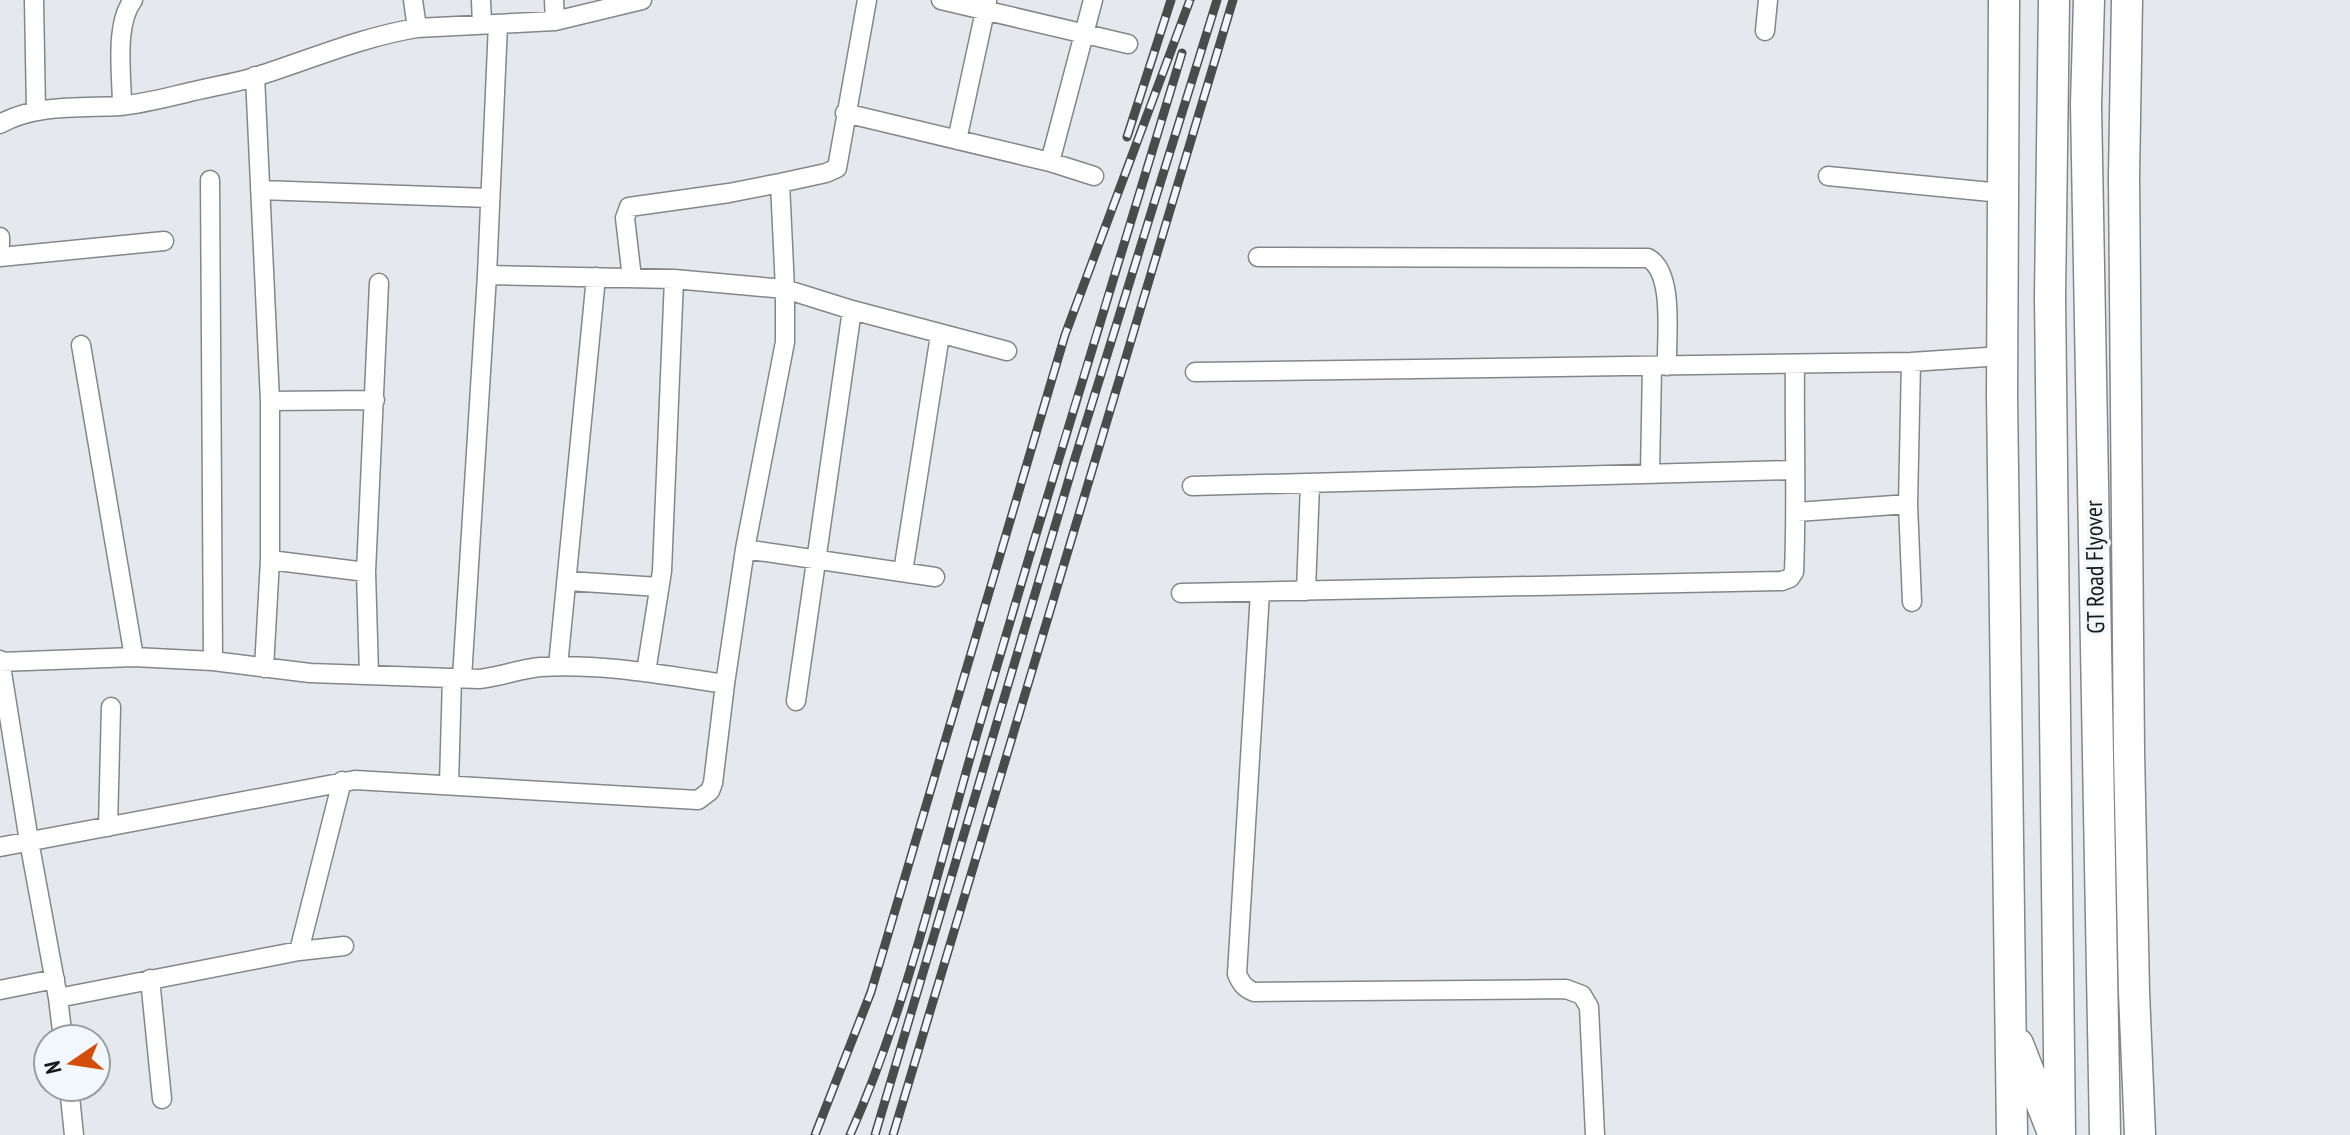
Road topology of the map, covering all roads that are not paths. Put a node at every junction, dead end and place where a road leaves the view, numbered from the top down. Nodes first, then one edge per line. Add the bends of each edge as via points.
1 (34, 0) edge
2 (133, 0) edge
3 (413, 0) edge
4 (481, 0) edge
5 (554, 0) edge
6 (642, 0) edge
7 (867, 0) edge
8 (941, 0) edge
9 (1093, 0) edge
10 (1768, 0) edge
11 (2004, 0) edge
12 (2054, 0) edge
13 (2089, 0) edge
14 (2127, 0) edge
15 (986, 5) edge
16 (555, 21) junction
17 (490, 24) junction
18 (417, 28) junction
19 (1765, 31) dead end
20 (1083, 34) junction
21 (1128, 44) dead end
22 (255, 76) junction
23 (122, 106) junction
24 (36, 111) junction
25 (845, 113) junction
26 (0, 124) edge
27 (957, 140) junction
28 (1050, 162) junction
29 (1094, 176) dead end
30 (1828, 176) dead end
31 (210, 180) dead end
32 (780, 183) junction
33 (260, 190) junction
34 (2001, 193) junction
35 (489, 198) junction
36 (0, 237) edge
37 (164, 241) dead end
38 (0, 245) edge
39 (0, 257) edge
40 (1258, 257) dead end
41 (487, 275) junction
42 (596, 277) junction
43 (632, 278) junction
44 (674, 279) junction
45 (379, 283) dead end
46 (785, 289) junction
47 (852, 310) junction
48 (940, 335) junction
49 (81, 345) dead end
50 (1007, 351) dead end
51 (2002, 356) junction
52 (1911, 362) junction
53 (1795, 364) junction
54 (1659, 366) junction
55 (1195, 372) dead end
56 (375, 400) junction
57 (270, 401) junction
58 (1793, 470) junction
59 (1650, 474) junction
60 (1310, 484) junction
61 (1192, 486) dead end
62 (1908, 504) junction
63 (1797, 512) junction
64 (745, 549) junction
65 (270, 560) junction
66 (817, 560) junction
67 (366, 572) junction
68 (903, 572) junction
69 (935, 577) dead end
70 (568, 581) junction
71 (659, 587) junction
72 (1306, 591) junction
73 (1260, 592) junction
74 (1181, 593) dead end
75 (1912, 602) dead end
76 (134, 657) junction
77 (0, 661) edge
78 (213, 661) junction
79 (558, 666) junction
80 (264, 668) junction
81 (646, 672) junction
82 (369, 674) junction
83 (457, 678) junction
84 (725, 684) junction
85 (796, 701) dead end
86 (111, 707) dead end
87 (342, 781) junction
88 (449, 784) junction
89 (108, 827) junction
90 (29, 841) junction
91 (0, 847) edge
92 (344, 946) dead end
93 (299, 951) junction
94 (150, 979) junction
95 (56, 988) junction
96 (0, 990) edge
97 (2009, 1021) junction
98 (61, 1023) edge
99 (162, 1099) dead end
100 (71, 1103) edge
101 (74, 1135) edge
102 (1595, 1135) edge
103 (2012, 1135) edge
104 (2057, 1135) edge
105 (2105, 1135) edge
106 (2140, 1135) edge

1 - 24 street
2 - 23 street via 122,27
3 - 18 street
4 - 17 street
5 - 16 street
6 - 16 street
7 - 25 street
8 - 15 street
9 - 20 street
10 - 19 street
11 - 34 highway
12 - 104 highway, GT Road Flyover via 2050,297
13 - 105 highway, GT Road Flyover via 2086,105
14 - 106 highway via 2129,751
15 - 20 street
15 - 27 street
16 - 17 street
17 - 18 street
17 - 35 street
18 - 22 street via 369,38
20 - 21 street
20 - 28 street
22 - 23 street
22 - 33 street
23 - 24 street
24 - 26 street
25 - 27 street
25 - 32 street via 837,168
27 - 28 street
28 - 29 street
30 - 34 street
31 - 78 street
32 - 43 street via 629,207 625,218
32 - 46 street
33 - 35 street
33 - 57 street
34 - 51 highway
35 - 41 street
36 - 38 street
37 - 39 street
40 - 54 street via 1648,258 1657,263 1664,279
41 - 42 street
41 - 83 street
42 - 43 street
42 - 70 street
43 - 44 street
44 - 46 street
44 - 71 street
45 - 56 street
46 - 47 street
46 - 64 street via 785,342
47 - 48 street
47 - 66 street
48 - 50 street
48 - 68 street
49 - 76 street
51 - 52 street
51 - 97 highway
52 - 53 street
52 - 62 street
53 - 54 street
53 - 58 street
54 - 55 street
54 - 59 street
56 - 57 street
56 - 67 street
57 - 65 street
58 - 59 street
58 - 63 street
59 - 60 street
60 - 61 street
60 - 72 street
62 - 63 street
62 - 75 street
63 - 72 street via 1794,572 1782,581
64 - 66 street
64 - 84 street
65 - 67 street
65 - 80 street
66 - 68 street
66 - 85 street
67 - 82 street
68 - 69 street
70 - 71 street
70 - 79 street
71 - 81 street
72 - 73 street
73 - 74 street
73 - 102 street via 1240,981 1254,992 1566,989 1582,995 1592,1026
76 - 77 street
76 - 78 street
77 - 90 street
78 - 80 street
79 - 81 street
79 - 83 street via 500,677
80 - 82 street
81 - 84 street
82 - 83 street
83 - 88 street
84 - 88 street via 713,783 698,800
86 - 89 street
87 - 88 street
87 - 89 street
87 - 93 street
89 - 90 street
90 - 91 street
90 - 95 street
92 - 93 street
93 - 94 street
94 - 95 street
94 - 99 street
95 - 96 street
95 - 98 street
97 - 103 highway
97 - 104 highway
100 - 101 street

